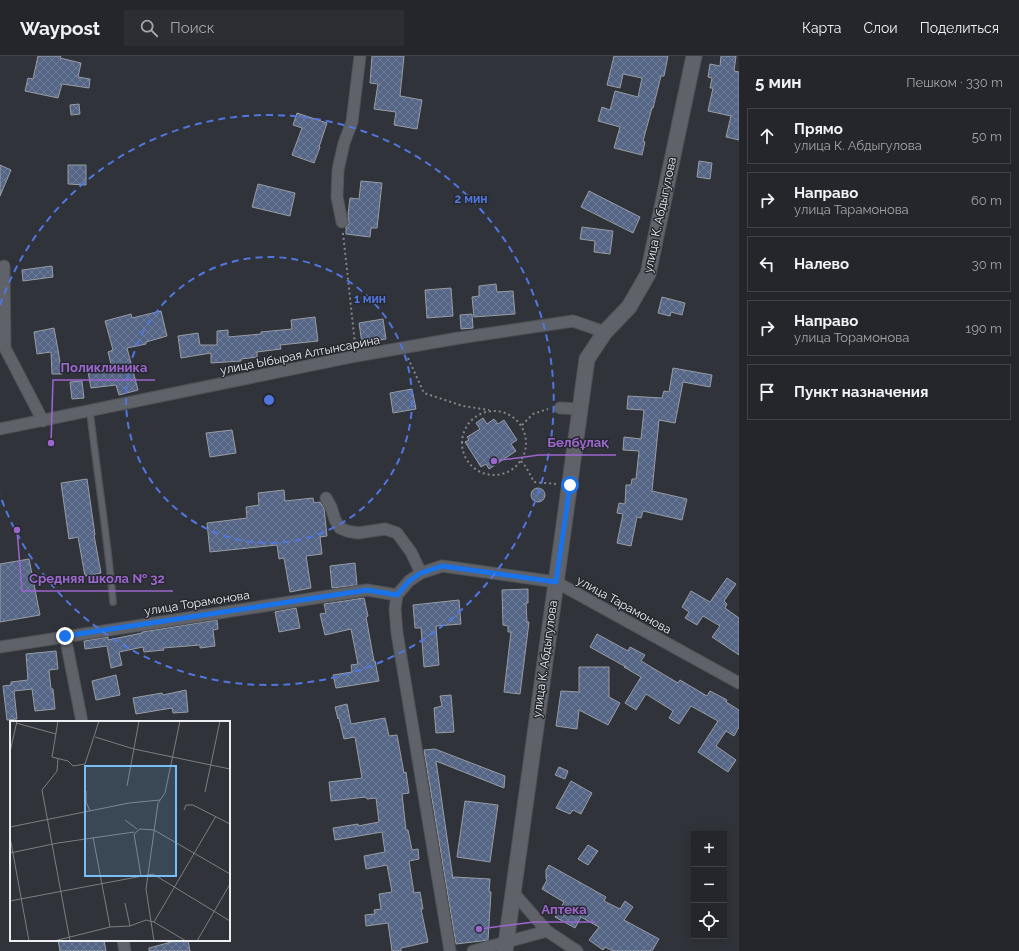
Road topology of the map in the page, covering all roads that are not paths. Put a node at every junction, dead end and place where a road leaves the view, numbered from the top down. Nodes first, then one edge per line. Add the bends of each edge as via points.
1 (360, 56) edge
2 (694, 56) edge
3 (342, 222) road end
4 (4, 266) dead end
5 (605, 332) junction
6 (560, 408) road end
7 (580, 409) junction
8 (90, 411) junction
9 (43, 421) junction
10 (0, 429) edge
11 (326, 498) dead end
12 (421, 573) junction
13 (556, 582) junction
14 (397, 595) junction
15 (113, 602) dead end
16 (65, 636) junction
17 (0, 647) edge
18 (739, 683) edge
19 (82, 721) edge
20 (513, 892) junction
21 (547, 930) junction
22 (123, 941) edge
23 (505, 947) edge
24 (125, 951) edge
25 (450, 951) edge
26 (473, 951) edge
27 (577, 951) edge

1 - 3 street via 352,122 344,142 338,170 338,197
2 - 5 street, улица К. Абдыгулова via 648,274 629,308
4 - 9 street via 4,348
5 - 7 street, улица К. Абдыгулова via 587,359
5 - 8 street, улица Ыбырая Алтынсарина via 573,321 356,356
6 - 7 street
7 - 13 street, улица К. Абдыгулова
8 - 9 street, улица Ыбырая Алтынсарина
8 - 15 lane
9 - 10 street, улица Ыбырая Алтынсарина
11 - 12 street via 340,528 358,533 385,529 397,533 409,547
12 - 13 street, улица Тарамонова via 442,566
12 - 14 street via 409,581
13 - 18 street, улица Тарамонова
13 - 20 street, улица К. Абдыгулова
14 - 16 street, улица Торамонова via 367,590
14 - 25 street via 397,633
16 - 17 street, улица Торамонова
16 - 19 street
20 - 21 street
20 - 23 street, улица К. Абдыгулова
21 - 23 street
21 - 27 street
22 - 24 street
23 - 26 street

